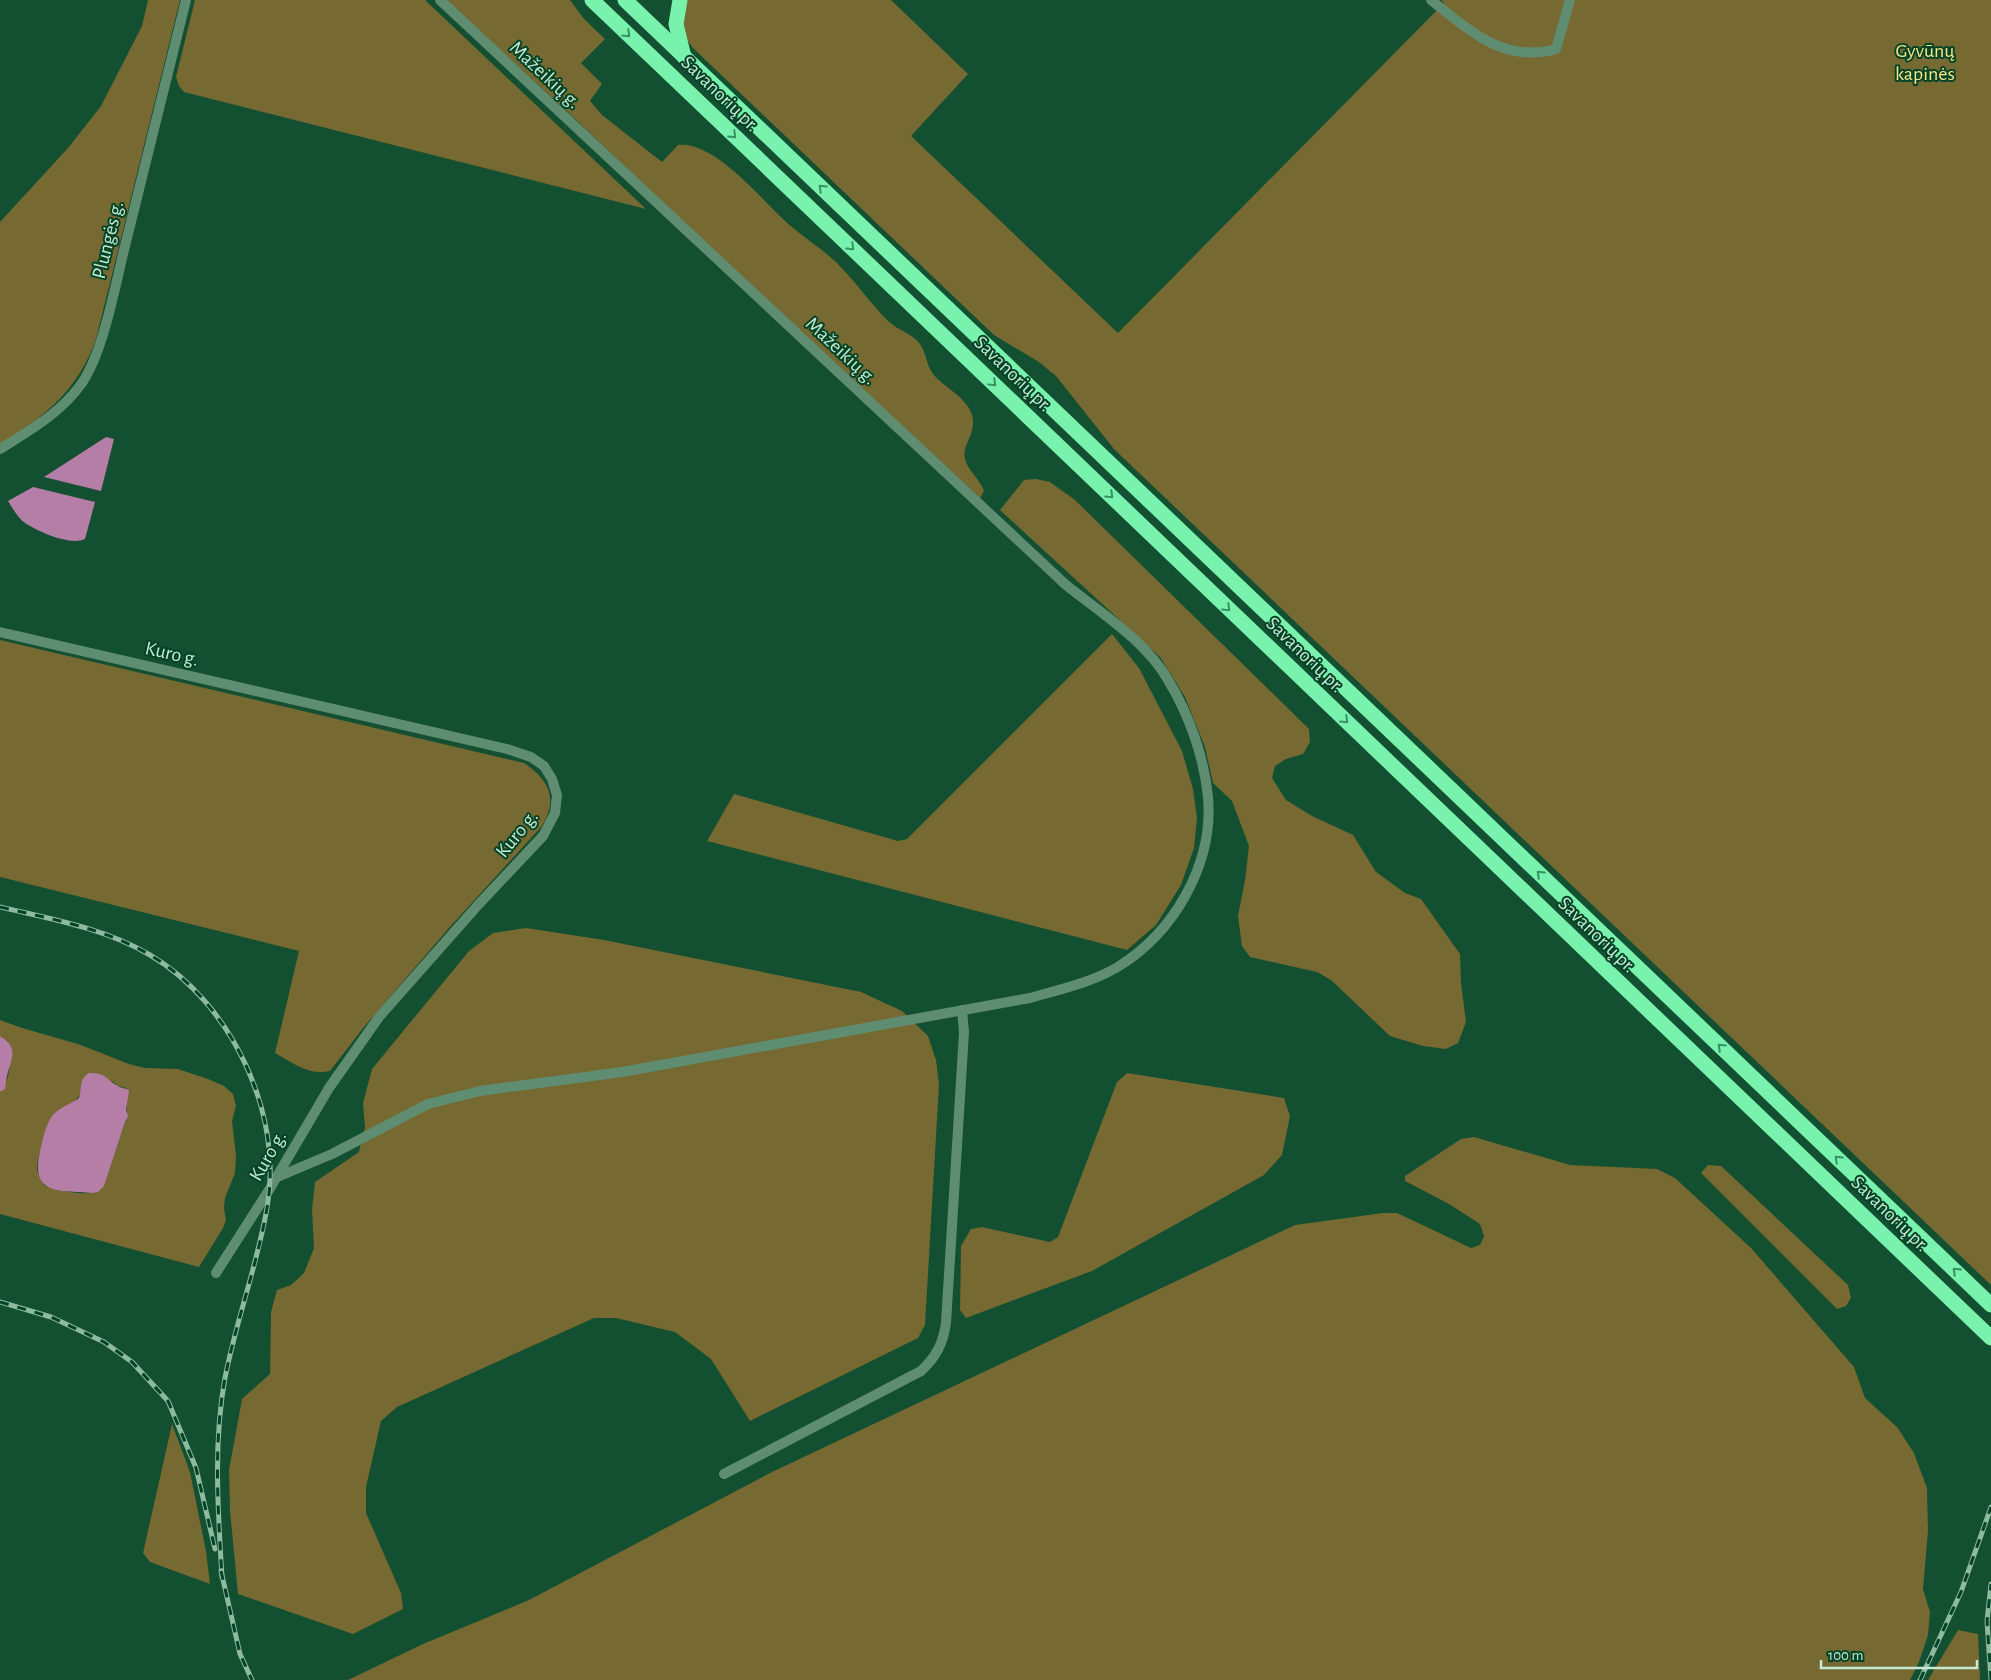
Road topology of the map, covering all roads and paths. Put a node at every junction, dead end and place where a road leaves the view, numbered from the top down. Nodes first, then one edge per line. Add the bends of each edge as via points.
1 (186, 0) edge
2 (440, 0) edge
3 (592, 0) edge
4 (625, 0) edge
5 (680, 0) edge
6 (1431, 0) edge
7 (1570, 0) edge
8 (684, 56) junction
9 (0, 449) edge
10 (0, 632) edge
11 (962, 1010) junction
12 (275, 1178) junction
13 (216, 1273) dead end
14 (1991, 1305) edge
15 (1991, 1338) edge
16 (724, 1474) dead end

1 - 9 street, Plungės g. via 113,294 92,364 82,383 51,417
2 - 11 street, Mažeikių g. via 1059,578 1138,643 1168,678 1196,742 1208,798 1204,847 1196,874 1179,906 1161,932 1141,951 1090,980 1030,998
3 -> 15 highway, Savanorių pr.
4 - 8 highway, Savanorių pr.
5 - 8 highway via 676,24
6 - 7 street via 1489,41 1511,52 1529,54 1556,50
14 -> 8 highway, Savanorių pr.
10 - 12 street, Kuro g. via 507,749 531,757 544,766 552,779 557,795 556,813 542,836 379,1017 329,1088
11 - 12 street, Mažeikių g. via 622,1072 480,1091 428,1104 332,1154
11 - 16 street via 964,1032 946,1323 936,1355 921,1371
12 - 13 street, Kuro g.

